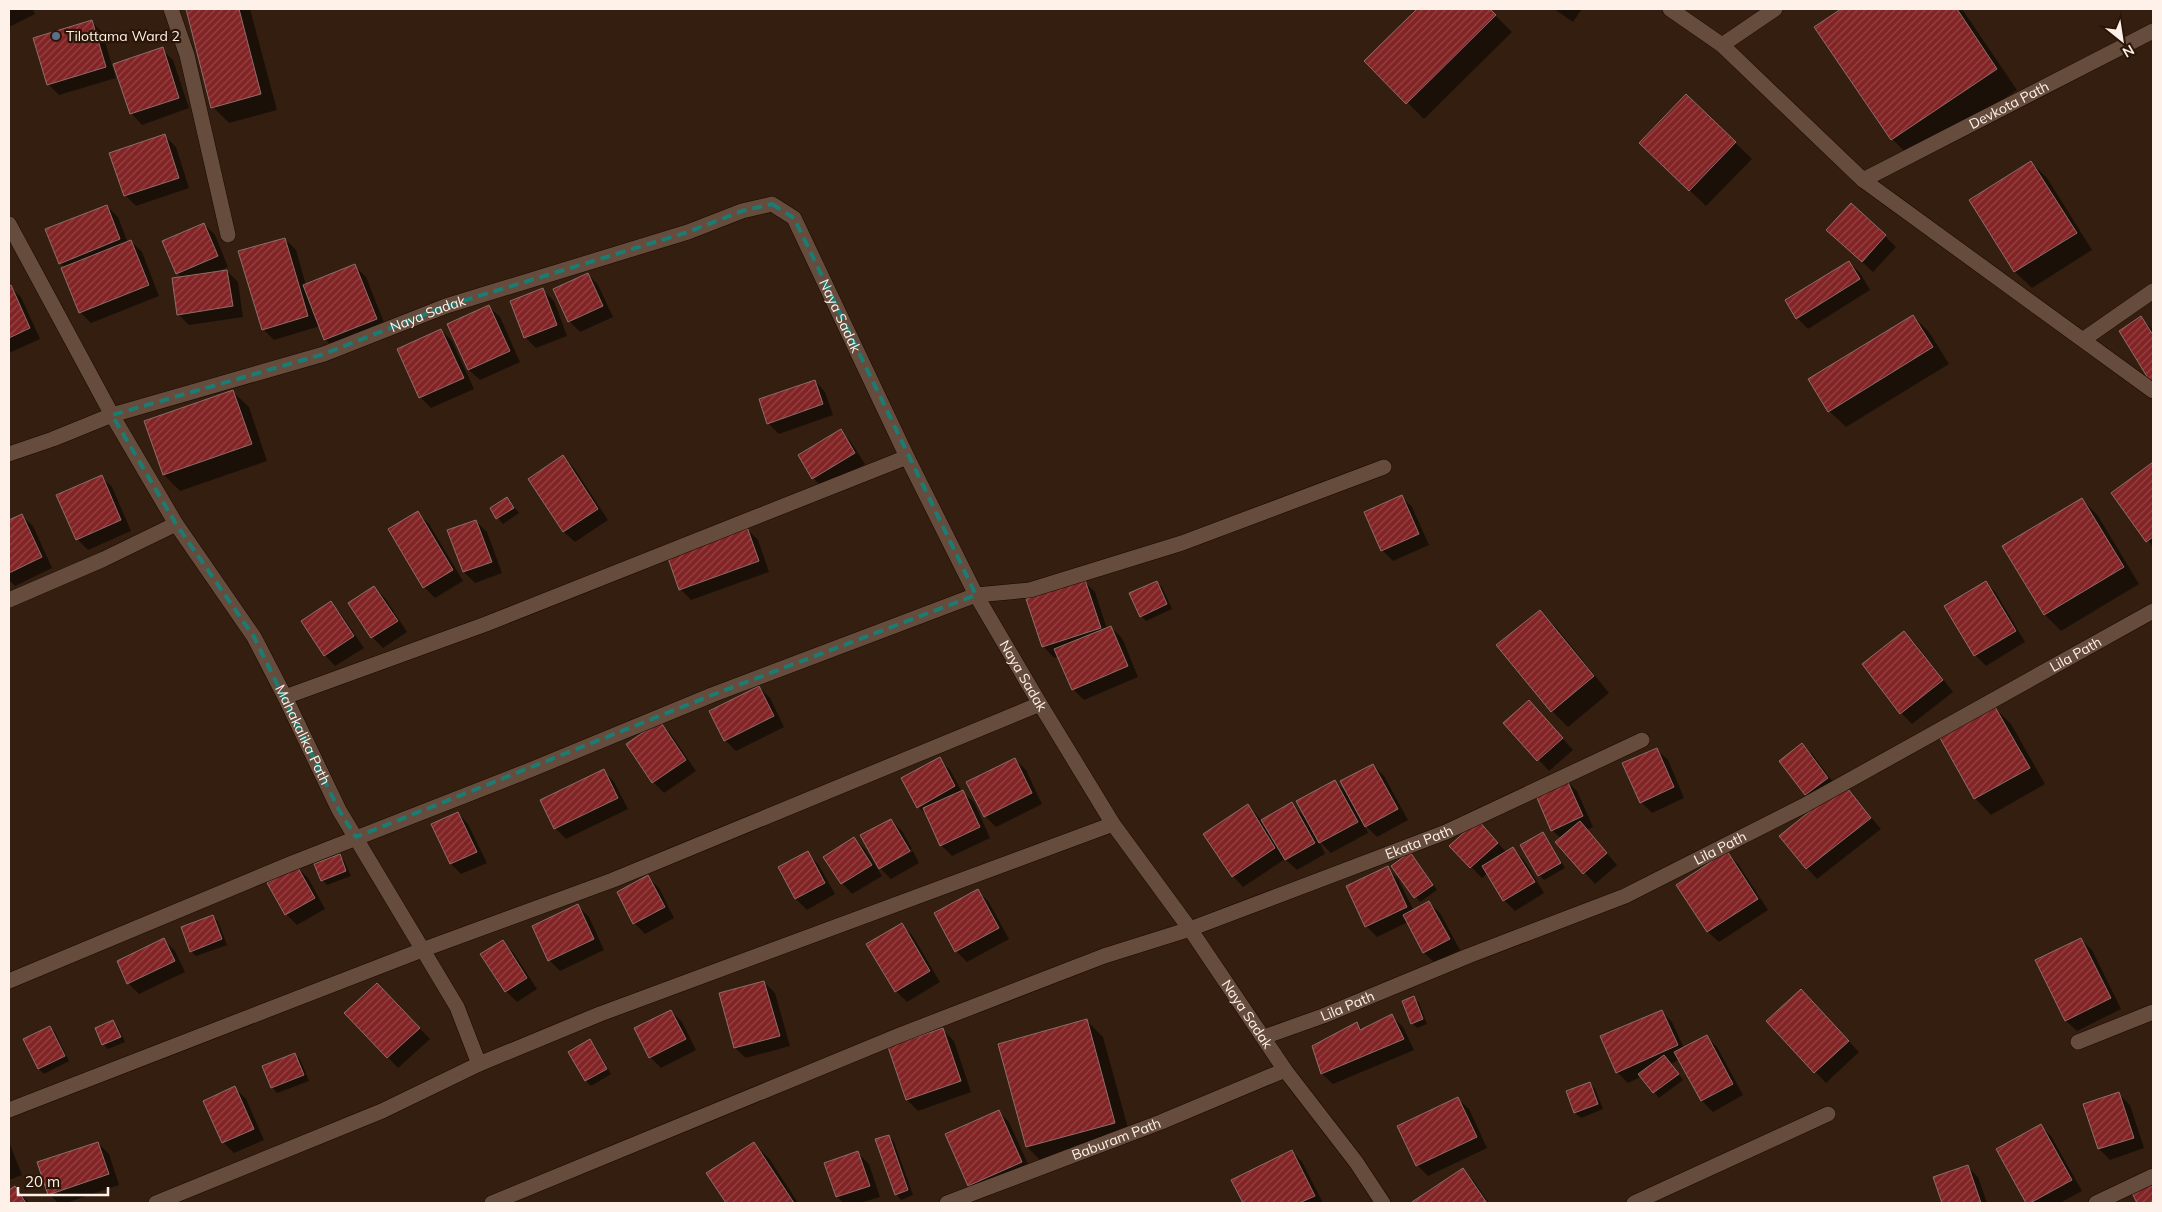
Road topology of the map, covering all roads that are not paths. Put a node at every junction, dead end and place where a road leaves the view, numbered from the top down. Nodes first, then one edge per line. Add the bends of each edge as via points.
1 (171, 9) edge
2 (1670, 9) edge
3 (1776, 9) edge
4 (2153, 31) edge
5 (1722, 45) junction
6 (1863, 180) junction
7 (9, 224) edge
8 (228, 235) dead end
9 (2153, 291) edge
10 (2084, 339) junction
11 (2153, 391) edge
12 (112, 414) junction
13 (9, 454) edge
14 (906, 456) junction
15 (1384, 467) dead end
16 (176, 524) junction
17 (976, 595) junction
18 (9, 600) edge
19 (2153, 611) edge
20 (285, 697) junction
21 (1040, 704) junction
22 (1642, 740) dead end
23 (1113, 824) junction
24 (356, 837) junction
25 (1190, 929) junction
26 (422, 950) junction
27 (9, 981) edge
28 (2153, 1012) edge
29 (1264, 1037) junction
30 (2078, 1042) dead end
31 (479, 1064) junction
32 (1285, 1070) junction
33 (9, 1110) edge
34 (1828, 1114) dead end
35 (2153, 1176) edge
36 (156, 1203) edge
37 (492, 1203) edge
38 (947, 1203) edge
39 (1383, 1203) edge
40 (1634, 1203) edge
41 (2096, 1203) edge

1 - 8 street via 187,54
2 - 5 street
3 - 5 street
4 - 6 street, Devkota Path
5 - 6 street
6 - 10 street
7 - 12 street
9 - 10 street
10 - 11 street
12 - 13 street, Naya Sadak
12 - 14 street, Naya Sadak via 324,354 446,306 772,204 794,218
12 - 16 street, Mahakalika Path
14 - 17 street, Naya Sadak
14 - 20 street via 486,624
15 - 17 street via 1182,543 1030,590
16 - 18 street
16 - 20 street, Mahakalika Path via 254,637
17 - 21 street, Naya Sadak
17 - 24 street via 712,695
19 - 29 street, Lila Path via 1803,806 1625,896
20 - 24 street, Mahakalika Path via 339,810
21 - 23 street, Naya Sadak
21 - 26 street via 613,880
22 - 25 street, Ekata Path via 1446,832
23 - 25 street, Naya Sadak
23 - 31 street via 600,1014
24 - 26 street, Mahakalika Path
24 - 27 street
25 - 29 street, Naya Sadak
25 - 37 street, Ekata Path via 1104,956 900,1035
26 - 31 street, Mahakalika Path via 457,1006
26 - 33 street
28 - 30 street
29 - 32 street, Naya Sadak
31 - 36 street via 382,1111
32 - 38 street, Baburam Path via 1161,1122
32 - 39 street, Naya Sadak via 1356,1162
34 - 40 street
35 - 41 street

